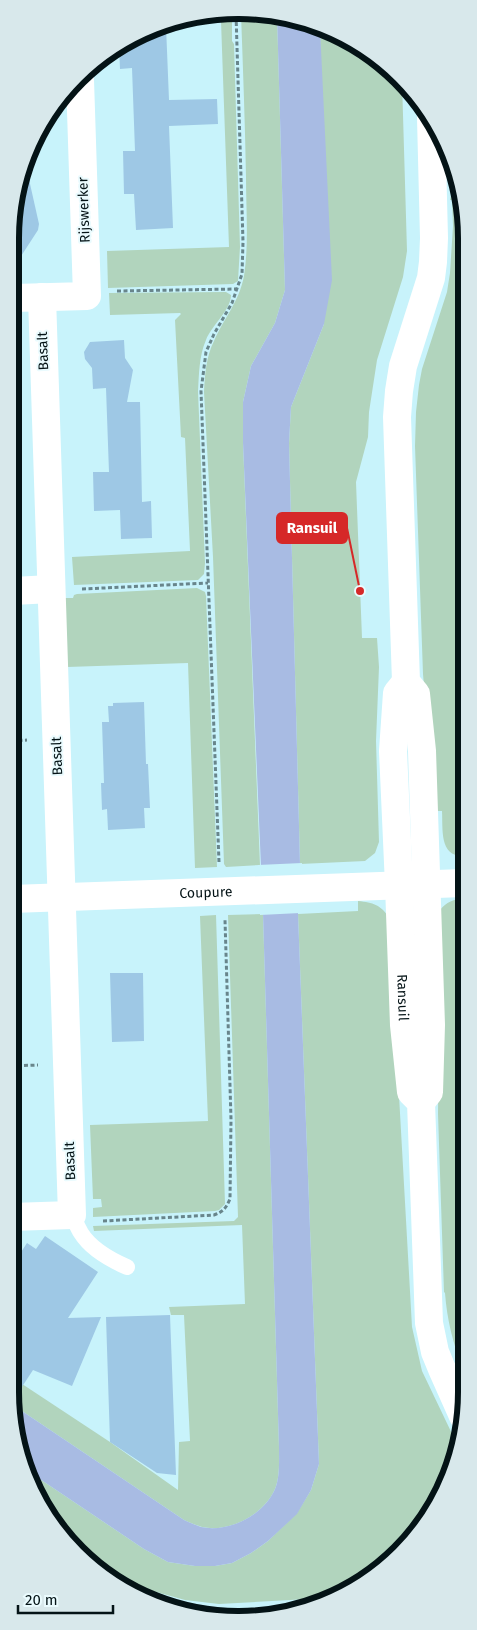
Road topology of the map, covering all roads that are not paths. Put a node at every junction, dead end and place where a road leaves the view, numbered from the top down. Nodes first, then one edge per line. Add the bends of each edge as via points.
1 (80, 86) edge
2 (431, 133) edge
3 (42, 297) junction
4 (19, 298) edge
5 (63, 589) junction
6 (19, 590) edge
7 (406, 682) junction
8 (458, 883) edge
9 (399, 885) junction
10 (426, 885) junction
11 (61, 897) junction
12 (19, 899) edge
13 (420, 1102) junction
14 (72, 1215) junction
15 (19, 1217) edge
16 (127, 1267) dead end
17 (458, 1405) edge

1 - 3 street, Rijswerker via 86,296
2 - 7 street, Ransuil via 433,262 426,297 404,366 397,417
3 - 4 street
3 - 5 street, Basalt
5 - 6 street
5 - 11 street, Basalt
7 - 9 street, Ransuil via 397,693 393,751
7 - 10 street, Ransuil via 416,694 422,751
8 - 10 street, Coupure
9 - 10 street, Coupure
9 - 11 street, Coupure
9 - 13 street, Ransuil via 404,1026 411,1092
10 - 13 street, Ransuil via 431,1025 428,1092
11 - 12 street, Coupure
11 - 14 street, Basalt
13 - 17 street, Ransuil via 429,1323 435,1352
14 - 15 street
14 - 16 lane via 90,1243 111,1260

